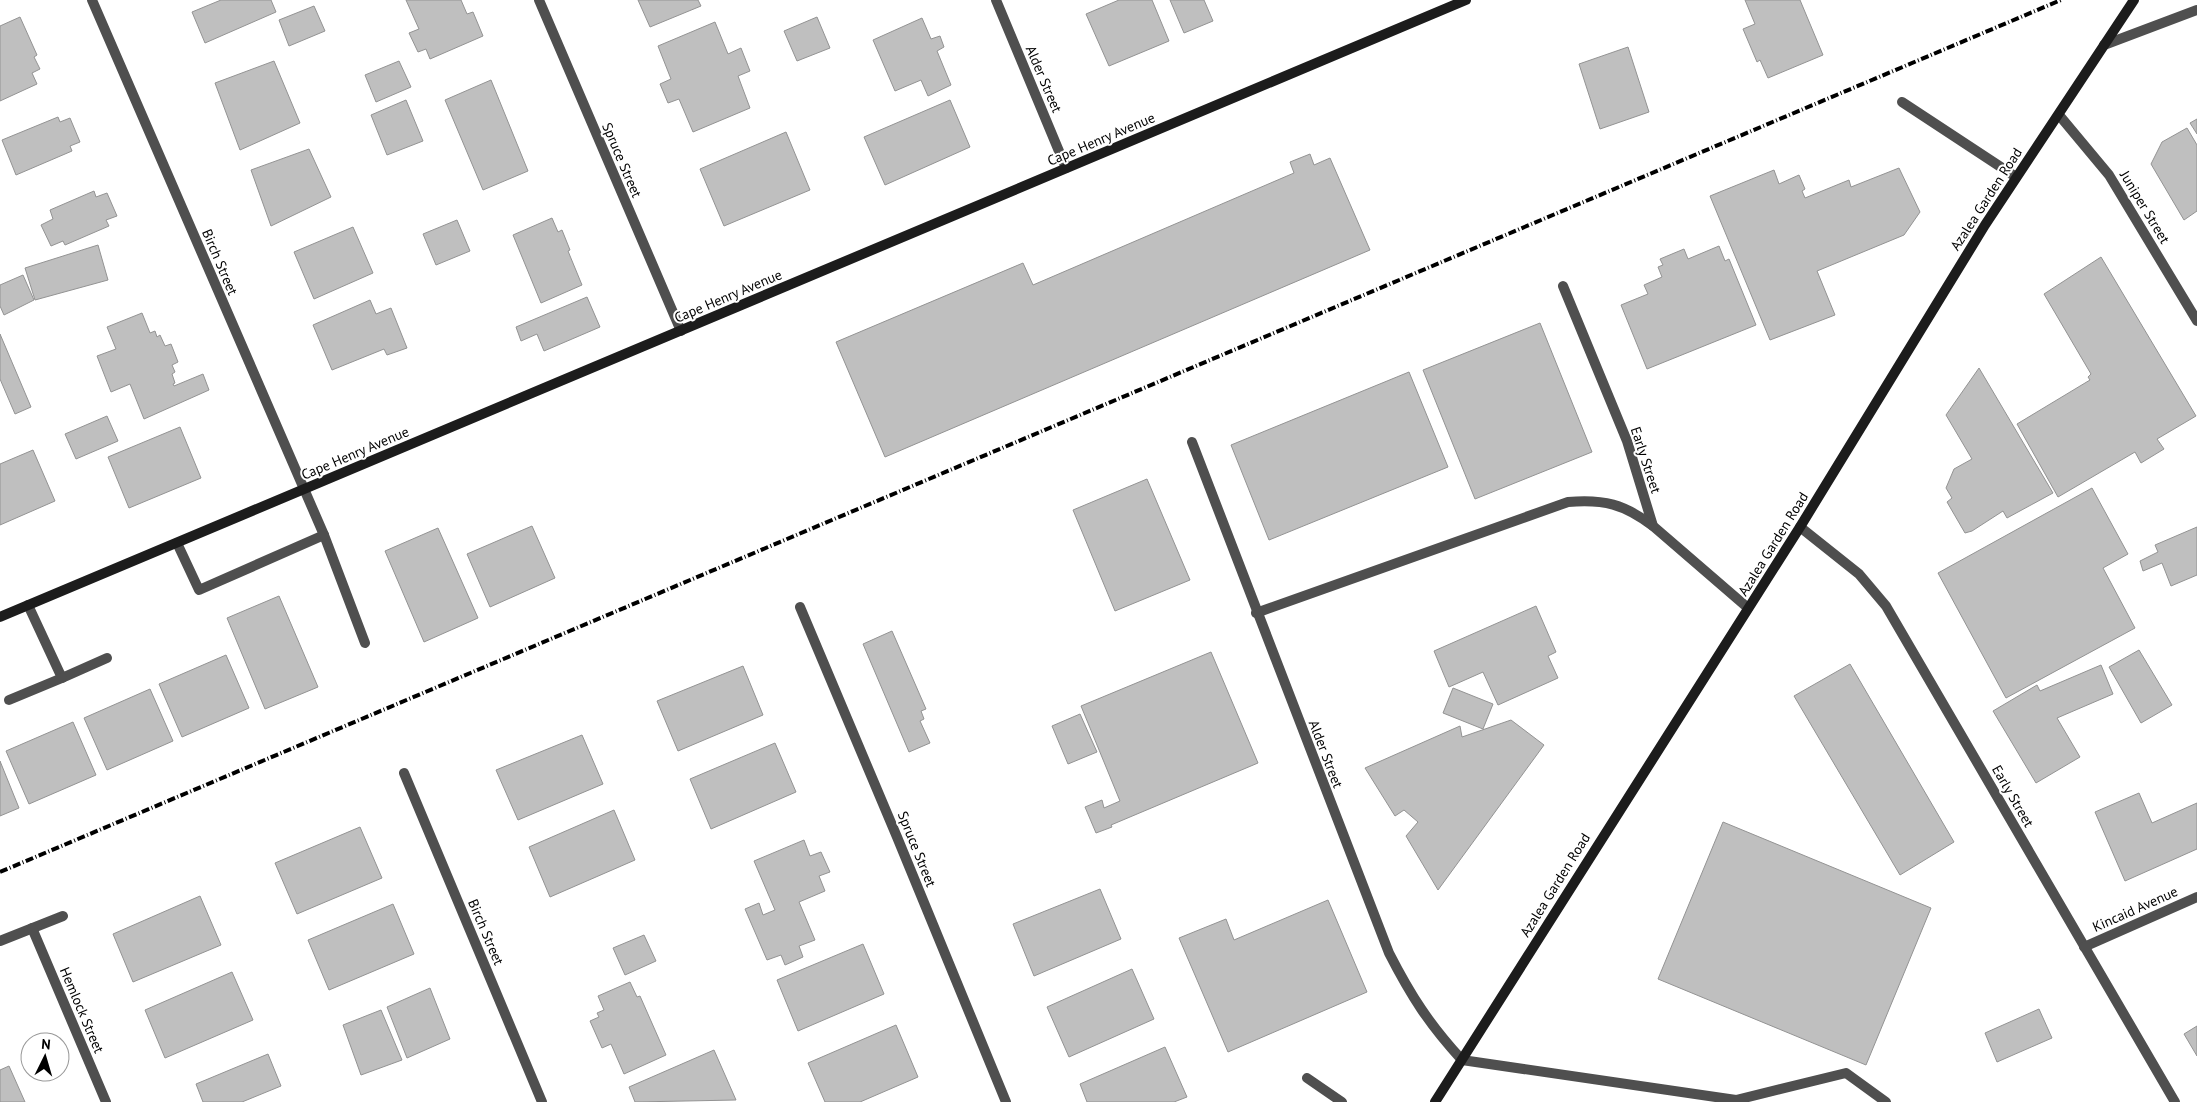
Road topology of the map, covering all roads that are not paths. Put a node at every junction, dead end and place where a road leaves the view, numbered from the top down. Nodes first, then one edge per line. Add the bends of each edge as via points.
1 (92, 0) edge
2 (539, 0) edge
3 (996, 0) edge
4 (1466, 0) edge
5 (2134, 0) edge
6 (1448, 4) edge
7 (2197, 10) edge
8 (2104, 45) junction
9 (1902, 102) dead end
10 (2058, 115) junction
11 (1066, 168) junction
12 (2016, 177) junction
13 (1564, 286) dead end
14 (2197, 321) edge
15 (681, 331) junction
16 (1192, 442) dead end
17 (304, 489) junction
18 (1654, 526) junction
19 (1800, 527) junction
20 (324, 535) junction
21 (177, 543) junction
22 (28, 605) junction
23 (800, 607) dead end
24 (1748, 608) junction
25 (1256, 613) junction
26 (0, 617) edge
27 (365, 643) dead end
28 (107, 658) dead end
29 (62, 678) junction
30 (9, 700) dead end
31 (404, 773) dead end
32 (2197, 897) edge
33 (63, 916) dead end
34 (32, 928) junction
35 (0, 940) edge
36 (2084, 947) junction
37 (1462, 1060) junction
38 (1307, 1078) dead end
39 (106, 1102) edge
40 (542, 1102) edge
41 (1006, 1102) edge
42 (1342, 1102) edge
43 (1435, 1102) edge
44 (1886, 1102) edge
45 (2175, 1102) edge

1 - 17 street, Birch Street
2 - 15 street, Spruce Street
3 - 11 street, Alder Street
4 - 6 street, Cape Henry Avenue
5 - 8 street, Azalea Garden Road
6 - 11 street, Cape Henry Avenue
7 - 8 street
8 - 10 street, Azalea Garden Road
9 - 12 street
10 - 12 street, Azalea Garden Road
10 - 14 street, Juniper Street via 2110,175
11 - 15 street, Cape Henry Avenue
12 - 19 street, Azalea Garden Road
13 - 18 street, Early Street via 1627,441
15 - 17 street, Cape Henry Avenue
16 - 25 street, Alder Street
17 - 20 street, Birch Street
17 - 21 street, Cape Henry Avenue
18 - 24 street
18 - 25 street via 1635,512 1613,504 1591,500 1568,502
19 - 24 street, Azalea Garden Road
19 - 36 street, Early Street via 1859,574 1886,606
20 - 21 street via 199,590
20 - 27 street, Birch Street
21 - 22 street, Cape Henry Avenue
22 - 26 street, Cape Henry Avenue
22 - 29 street
23 - 41 street, Spruce Street
24 - 37 street, Azalea Garden Road
25 - 37 street, Alder Street via 1389,953 1419,1008
28 - 29 street
29 - 30 street
31 - 40 street, Birch Street
32 - 36 street, Kincaid Avenue
33 - 34 street
34 - 35 street
34 - 39 street, Hemlock Street
36 - 45 street, Early Street
37 - 43 street, Azalea Garden Road
37 - 44 street via 1736,1100 1846,1073
38 - 42 street

